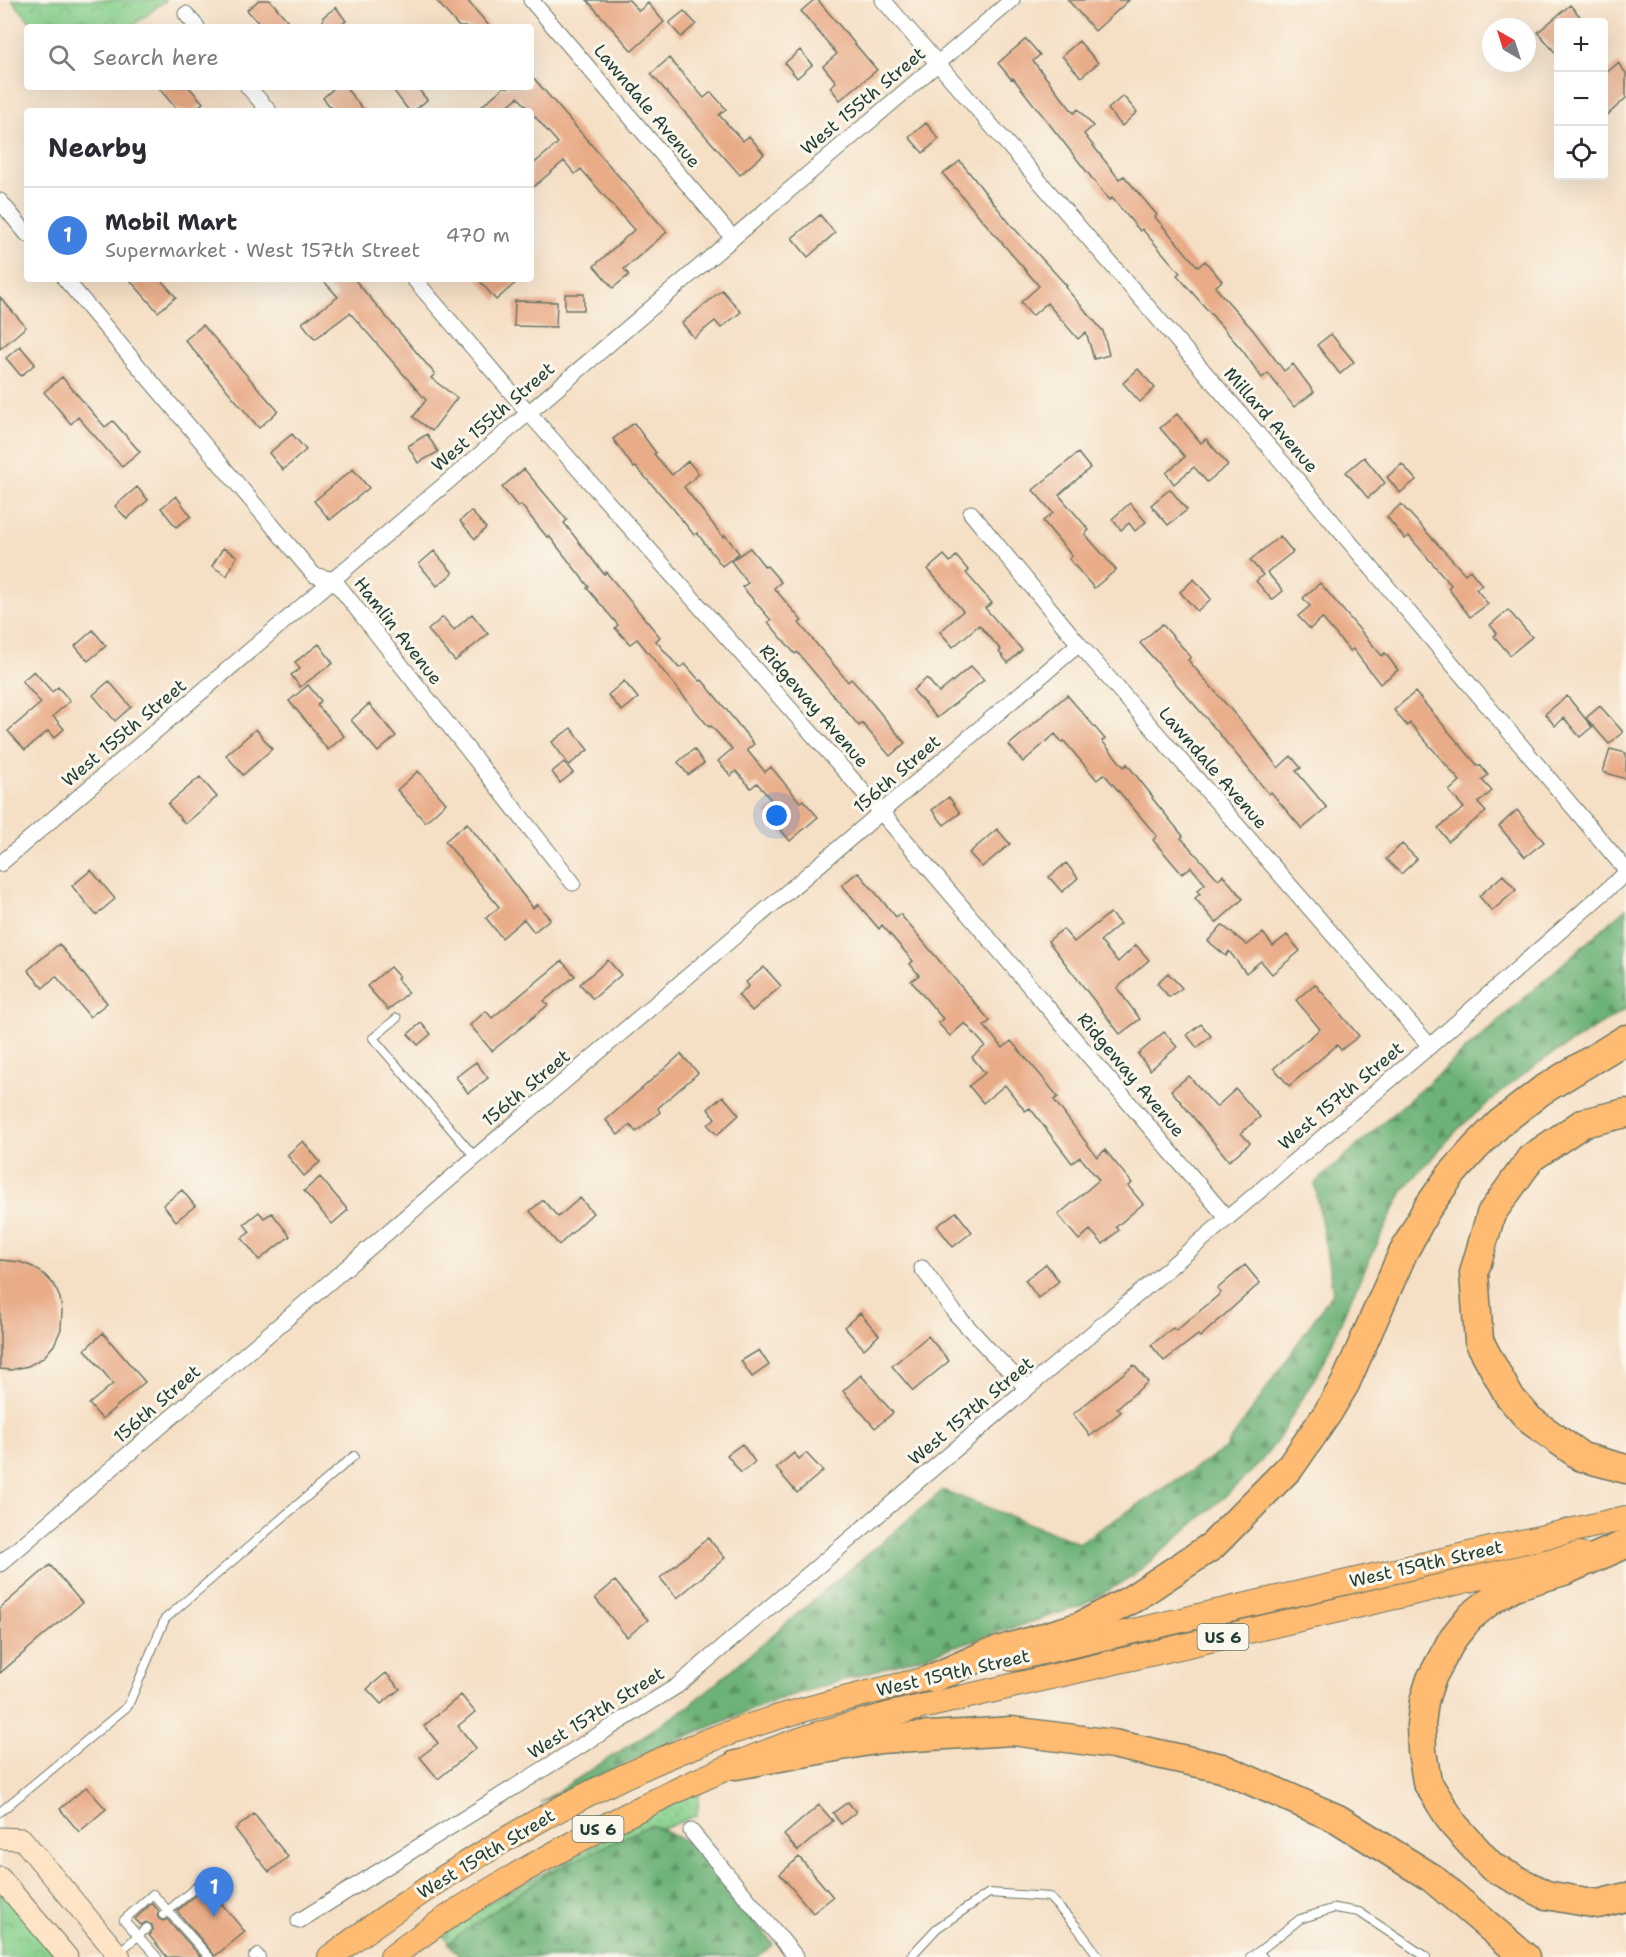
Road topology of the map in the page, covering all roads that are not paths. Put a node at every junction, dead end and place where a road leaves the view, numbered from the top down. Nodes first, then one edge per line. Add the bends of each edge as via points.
1 (531, 0) edge
2 (883, 0) edge
3 (1012, 0) edge
4 (186, 14) dead end
5 (194, 24) edge
6 (938, 63) junction
7 (251, 90) edge
8 (266, 108) edge
9 (0, 201) edge
10 (24, 230) edge
11 (733, 238) junction
12 (68, 282) edge
13 (417, 282) edge
14 (528, 412) junction
15 (971, 513) dead end
16 (334, 580) junction
17 (1079, 644) junction
18 (882, 813) junction
19 (0, 864) edge
20 (1626, 871) edge
21 (573, 883) dead end
22 (397, 1018) dead end
23 (1626, 1039) edge
24 (1430, 1046) junction
25 (1626, 1113) edge
26 (475, 1157) junction
27 (1227, 1218) junction
28 (922, 1268) dead end
29 (1027, 1388) junction
30 (354, 1456) dead end
31 (1626, 1469) edge
32 (1626, 1518) edge
33 (1626, 1544) edge
34 (0, 1564) edge
35 (933, 1678) junction
36 (736, 1765) junction
37 (0, 1812) edge
38 (691, 1831) dead end
39 (0, 1838) edge
40 (209, 1876) dead end
41 (0, 1878) edge
42 (1626, 1898) edge
43 (165, 1913) junction
44 (299, 1921) dead end
45 (147, 1928) dead end
46 (138, 1936) junction
47 (160, 1945) dead end
48 (154, 1954) edge
49 (1261, 1954) edge
50 (119, 1955) edge
51 (67, 1957) edge
52 (208, 1957) edge
53 (253, 1957) edge
54 (261, 1957) edge
55 (330, 1957) edge
56 (392, 1957) edge
57 (796, 1957) edge
58 (910, 1957) edge
59 (1099, 1957) edge
60 (1250, 1957) edge
61 (1426, 1957) edge
62 (1525, 1957) edge

1 - 11 street, Lawndale Avenue
2 - 6 street, Millard Avenue
3 - 6 street, West 155th Street
4 - 5 street
6 - 11 street, West 155th Street
6 - 20 street, Millard Avenue via 1280,460
7 - 8 street
9 - 10 street
11 - 14 street, West 155th Street
12 - 16 street, Hamlin Avenue via 314,575
13 - 14 street, Ridgeway Avenue
14 - 16 street, West 155th Street
14 - 18 street, Ridgeway Avenue
15 - 17 street, Lawndale Avenue
16 - 19 street, West 155th Street
16 - 21 street, Hamlin Avenue
17 - 18 street, 156th Street
17 - 24 street, Lawndale Avenue
18 - 26 street, 156th Street
18 - 27 street, Ridgeway Avenue
20 - 24 street, West 157th Street
22 - 26 lane via 373,1038
23 - 35 highway via 1541,1091 1500,1124 1450,1176 1402,1255 1359,1355 1327,1414 1291,1466 1212,1546 1132,1599 1081,1626 986,1655
24 - 27 street, West 157th Street
25 - 31 highway via 1583,1123 1531,1158 1491,1214 1474,1273 1479,1341 1509,1396 1530,1420 1582,1457
26 - 34 street, 156th Street
27 - 29 street, West 157th Street
28 - 29 street via 955,1313
29 - 44 street, West 157th Street via 677,1686
30 - 37 lane via 165,1619 128,1706
32 - 35 main road, West 159th Street / US 6
33 - 36 main road, West 159th Street / US 6 via 887,1715 821,1733
33 - 42 highway via 1564,1571 1514,1586 1469,1618 1453,1638 1431,1679 1421,1725 1427,1782 1454,1825 1492,1867 1546,1895 1598,1905
35 - 55 main road, West 159th Street / US 6 via 806,1708 708,1741 620,1778 472,1860
36 - 56 main road, West 159th Street / US 6 via 624,1815 514,1875
36 - 62 highway via 880,1738 1012,1731 1113,1744 1222,1768 1338,1819 1432,1878
38 - 57 street
39 - 50 main road via 21,1839
40 - 43 lane
41 - 51 main road
43 - 46 lane via 153,1894 124,1920
43 - 52 lane
45 - 46 lane
46 - 48 lane
46 - 50 lane
47 - 48 lane
49 - 60 lane
49 - 61 lane via 1300,1919 1335,1908 1359,1912
53 - 54 lane via 258,1953
58 - 59 lane via 937,1928 989,1893 1049,1897

